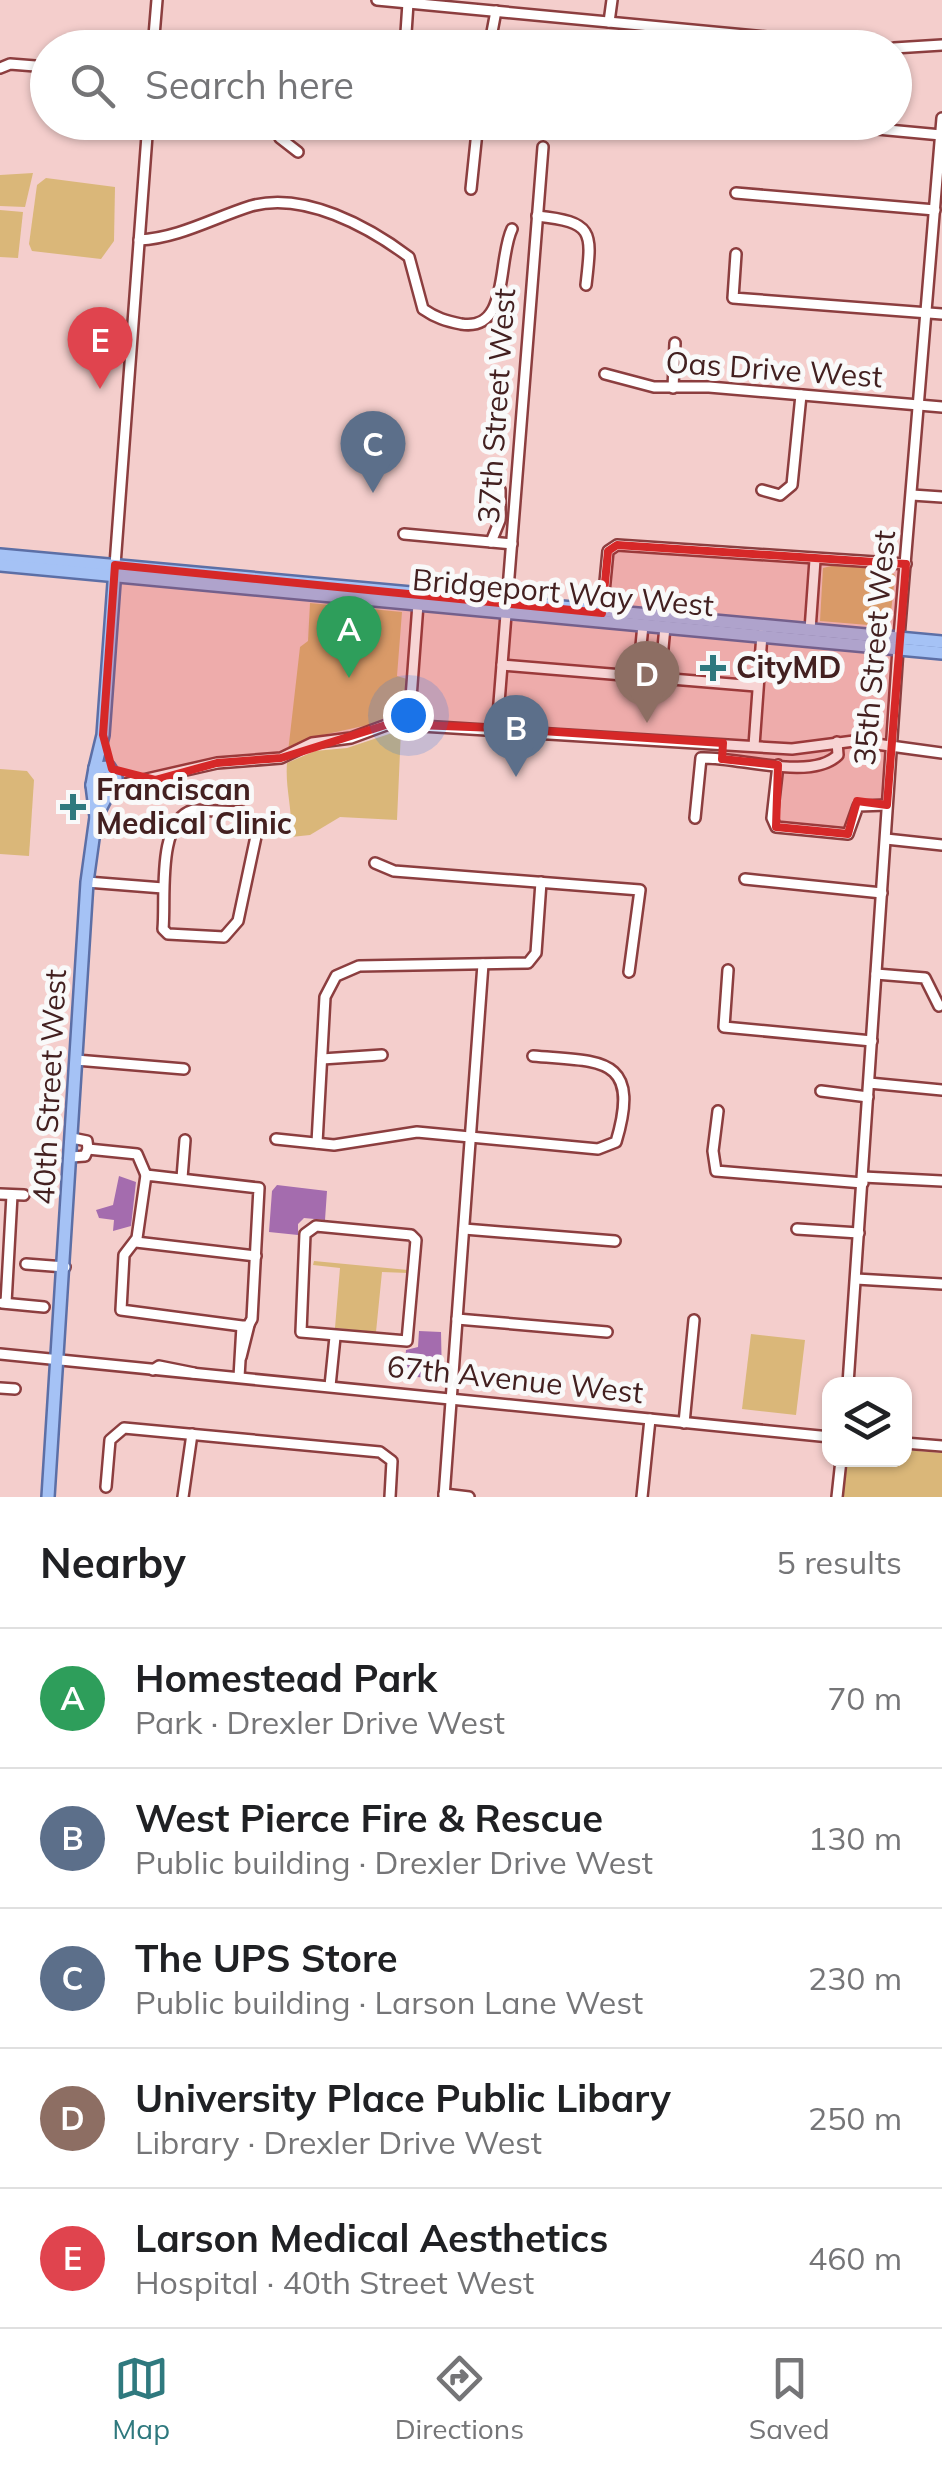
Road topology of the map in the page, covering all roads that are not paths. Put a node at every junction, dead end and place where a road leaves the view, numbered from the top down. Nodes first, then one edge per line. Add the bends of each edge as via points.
1 (157, 0) edge
2 (377, 0) edge
3 (612, 0) edge
4 (408, 3) junction
5 (496, 11) junction
6 (609, 22) junction
7 (154, 30) edge
8 (406, 30) edge
9 (492, 30) edge
10 (693, 30) edge
11 (942, 45) edge
12 (912, 47) edge
13 (1, 67) edge
14 (30, 67) edge
15 (942, 118) edge
16 (912, 131) edge
17 (941, 133) edge
18 (147, 140) edge
19 (281, 140) edge
20 (476, 140) edge
21 (544, 146) dead end
22 (298, 152) dead end
23 (471, 188) dead end
24 (736, 193) dead end
25 (537, 216) junction
26 (937, 217) edge
27 (512, 229) dead end
28 (139, 240) junction
29 (736, 254) dead end
30 (586, 286) dead end
31 (927, 313) junction
32 (942, 314) edge
33 (675, 343) dead end
34 (605, 374) dead end
35 (674, 388) junction
36 (801, 395) junction
37 (920, 405) junction
38 (942, 406) edge
39 (762, 490) dead end
40 (912, 495) junction
41 (500, 497) dead end
42 (942, 497) edge
43 (404, 534) dead end
44 (667, 534) dead end
45 (492, 542) junction
46 (512, 544) junction
47 (665, 549) junction
48 (0, 556) edge
49 (815, 560) junction
50 (906, 564) junction
51 (0, 566) edge
52 (115, 569) junction
53 (418, 604) junction
54 (506, 608) junction
55 (602, 613) junction
56 (642, 626) junction
57 (665, 628) junction
58 (810, 630) junction
59 (762, 632) junction
60 (942, 642) edge
61 (898, 644) junction
62 (942, 653) edge
63 (502, 665) junction
64 (638, 677) junction
65 (660, 679) junction
66 (756, 686) junction
67 (409, 724) junction
68 (498, 728) junction
69 (104, 735) junction
70 (837, 742) junction
71 (724, 743) junction
72 (892, 744) junction
73 (754, 746) junction
74 (942, 753) edge
75 (722, 760) junction
76 (778, 765) junction
77 (95, 768) junction
78 (113, 772) junction
79 (144, 781) junction
80 (92, 785) junction
81 (111, 788) junction
82 (887, 805) junction
83 (96, 817) junction
84 (695, 818) dead end
85 (886, 840) junction
86 (942, 844) edge
87 (375, 863) dead end
88 (745, 879) dead end
89 (88, 882) junction
90 (541, 882) junction
91 (163, 888) junction
92 (882, 893) junction
93 (482, 964) junction
94 (728, 970) dead end
95 (629, 972) dead end
96 (876, 974) junction
97 (939, 1006) dead end
98 (872, 1041) junction
99 (382, 1055) dead end
100 (532, 1056) dead end
101 (322, 1059) junction
102 (76, 1060) junction
103 (184, 1069) dead end
104 (869, 1083) junction
105 (942, 1090) edge
106 (821, 1091) dead end
107 (868, 1097) junction
108 (718, 1111) dead end
109 (469, 1137) junction
110 (72, 1138) junction
111 (276, 1139) dead end
112 (185, 1140) dead end
113 (316, 1144) junction
114 (88, 1149) junction
115 (71, 1158) junction
116 (145, 1177) junction
117 (182, 1178) junction
118 (863, 1180) junction
119 (942, 1181) edge
120 (0, 1194) edge
121 (797, 1228) dead end
122 (464, 1229) junction
123 (860, 1233) junction
124 (614, 1241) dead end
125 (136, 1242) junction
126 (256, 1256) junction
127 (9, 1263) junction
128 (65, 1267) junction
129 (856, 1279) junction
130 (942, 1284) edge
131 (3, 1303) edge
132 (44, 1307) dead end
133 (458, 1319) junction
134 (694, 1320) dead end
135 (246, 1326) junction
136 (607, 1332) dead end
137 (335, 1337) junction
138 (0, 1354) edge
139 (60, 1361) junction
140 (239, 1377) junction
141 (849, 1377) edge
142 (330, 1386) junction
143 (0, 1388) edge
144 (16, 1389) dead end
145 (452, 1399) junction
146 (650, 1419) junction
147 (684, 1423) junction
148 (192, 1434) junction
149 (822, 1435) edge
150 (912, 1444) edge
151 (942, 1446) edge
152 (840, 1467) edge
153 (106, 1487) dead end
154 (444, 1496) edge
155 (48, 1497) edge
156 (183, 1497) edge
157 (390, 1497) edge
158 (470, 1497) edge
159 (642, 1497) edge
160 (837, 1497) edge

1 - 7 street
2 - 4 street
3 - 6 street
4 - 5 street
4 - 8 street
5 - 6 street
5 - 9 street
6 - 10 street
11 - 12 street
13 - 14 street
15 - 17 street, 35th Street West
16 - 17 street
17 - 26 street, 35th Street West
18 - 28 street
19 - 22 street
20 - 23 street
21 - 25 street, 37th Street West
24 - 26 street
25 - 30 street via 585,228
25 - 46 street, 37th Street West
26 - 31 street, 35th Street West
27 - 28 street via 497,300 478,326 426,311 409,256 336,212 258,205
28 - 52 street
29 - 31 street via 733,298
31 - 32 street
31 - 37 street, 35th Street West
33 - 35 street
34 - 35 street, Oas Drive West
35 - 36 street, Oas Drive West
36 - 37 street, Oas Drive West
36 - 39 street via 792,485 780,494
37 - 38 street, Oas Drive West
37 - 40 street, 35th Street West
40 - 42 street
40 - 50 street, 35th Street West
41 - 45 street
43 - 45 street
44 - 47 street
45 - 46 street
46 - 54 street, 37th Street West
47 - 49 street
47 - 55 street via 609,548
48 - 52 main road, Bridgeport Way West
49 - 50 street
49 - 58 street
50 - 61 street, 35th Street West
51 - 52 main road, Bridgeport Way West
52 - 53 main road, Bridgeport Way West
52 - 54 main road, Bridgeport Way West
52 - 69 main road
53 - 54 main road, Bridgeport Way West
53 - 67 street
54 - 55 main road, Bridgeport Way West
54 - 56 main road, Bridgeport Way West
54 - 63 street, 37th Street West
55 - 59 main road, Bridgeport Way West
56 - 57 main road, Bridgeport Way West
56 - 64 street
57 - 59 main road, Bridgeport Way West
57 - 65 street
58 - 59 main road, Bridgeport Way West
58 - 61 main road, Bridgeport Way West
59 - 61 main road, Bridgeport Way West
59 - 66 street
60 - 61 main road, Bridgeport Way West
61 - 62 main road, Bridgeport Way West
61 - 72 street, 35th Street West
63 - 64 street
63 - 68 street, 37th Street West
64 - 65 street
65 - 66 street
66 - 73 street
67 - 68 street
67 - 79 street via 312,743 282,758 216,762
68 - 71 street
69 - 77 main road
69 - 78 main road
70 - 72 street
70 - 73 street via 801,749
70 - 76 street via 833,761
71 - 73 street
71 - 75 street
72 - 74 street
72 - 82 street, 35th Street West
75 - 76 street
75 - 84 street via 699,761
76 - 82 street via 772,823 848,834 858,806
77 - 78 main road
77 - 80 main road, 40th Street West
78 - 79 street
78 - 81 main road, 40th Street West
79 - 81 street
80 - 81 main road
80 - 83 main road, 40th Street West
81 - 83 main road, 40th Street West
82 - 85 street, 35th Street West
83 - 89 main road, 40th Street West
85 - 86 street
85 - 92 street, 35th Street West
87 - 90 street via 394,872
88 - 92 street
89 - 91 street
89 - 102 main road, 40th Street West
90 - 93 street via 536,953 528,964
90 - 95 street via 640,890
91 - 91 street via 165,933 229,935 255,846 253,818 242,812 184,813 170,836
92 - 96 street, 35th Street West
93 - 101 street via 342,971 327,992
93 - 109 street
94 - 98 street via 724,1027
96 - 97 street via 925,978
96 - 98 street, 35th Street West
98 - 104 street, 35th Street West
99 - 101 street
100 - 109 street via 614,1068 622,1085 618,1138 608,1148
101 - 113 street
102 - 103 street
102 - 110 main road, 40th Street West
104 - 105 street
104 - 107 street, 35th Street West
106 - 107 street
107 - 118 street, 35th Street West
108 - 118 street via 716,1171
109 - 113 street via 410,1132
109 - 122 street
110 - 114 street
110 - 115 main road, 40th Street West
111 - 113 street
112 - 117 street
114 - 115 street
114 - 116 street via 136,1154
115 - 128 main road, 40th Street West
116 - 117 street
116 - 125 street
117 - 126 street via 258,1188
118 - 119 street
118 - 123 street, 35th Street West
120 - 127 street via 18,1195
121 - 123 street
122 - 124 street
122 - 133 street
123 - 129 street, 35th Street West
125 - 126 street
125 - 135 street via 124,1250 121,1310
126 - 135 street
127 - 128 street
127 - 131 street
128 - 139 main road, 40th Street West
129 - 130 street
129 - 141 street, 35th Street West
131 - 132 street
133 - 136 street
133 - 145 street
134 - 147 street
135 - 140 street
137 - 137 street via 299,1328 307,1229 414,1238 410,1339
137 - 142 street
138 - 139 street, 67th Avenue West
139 - 140 street, 67th Avenue West
139 - 155 main road, 40th Street West
140 - 142 street, 67th Avenue West
142 - 145 street, 67th Avenue West
143 - 144 street
145 - 146 street, 67th Avenue West
145 - 154 street
146 - 147 street, 67th Avenue West
146 - 159 street
147 - 149 street, 67th Avenue West
148 - 153 street via 124,1428 114,1433
148 - 156 street
148 - 157 street via 380,1452 393,1466
150 - 151 street
152 - 160 street
154 - 158 street

